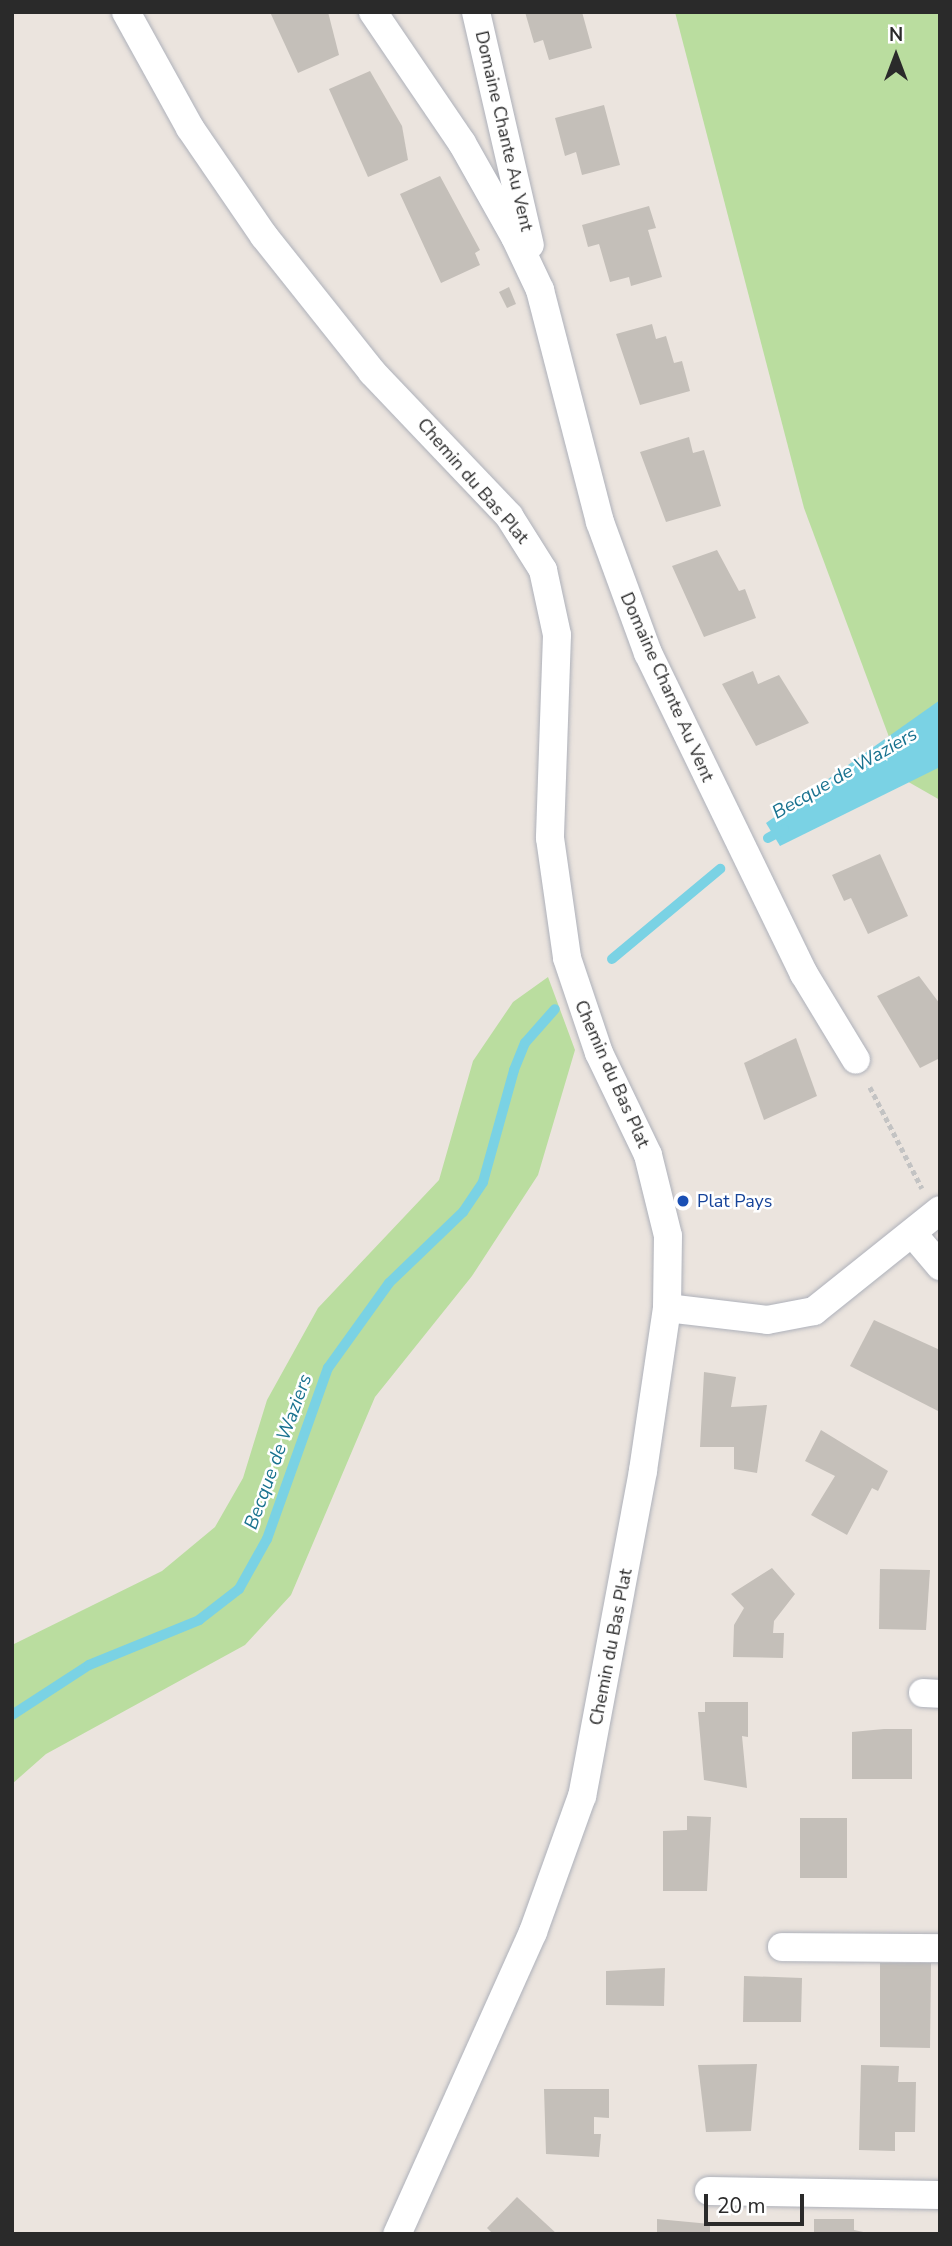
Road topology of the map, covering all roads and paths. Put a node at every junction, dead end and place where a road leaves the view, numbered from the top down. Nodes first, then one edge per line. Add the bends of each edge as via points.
1 (126, 12) edge
2 (373, 12) edge
3 (475, 12) edge
4 (540, 290) junction
5 (856, 1060) joint
6 (938, 1212) edge
7 (913, 1234) junction
8 (940, 1266) edge
9 (667, 1308) junction
10 (782, 1947) dead end
11 (940, 1948) edge
12 (709, 2191) dead end
13 (940, 2195) edge
14 (397, 2234) edge

1 - 9 street, Chemin du Bas Plat via 190,128 272,248 372,372 509,516 543,570 557,635 550,788 556,900 575,991 655,1176 668,1236
2 - 4 street, Domaine Chante Au Vent via 490,188
3 - 4 street, Domaine Chante Au Vent
4 - 5 street, Domaine Chante Au Vent via 600,522 648,653 804,974
5 - 6 path
6 - 7 street
7 - 8 street
7 - 9 street via 836,1297 792,1318
9 - 14 street, Chemin du Bas Plat via 619,1609 569,1842
10 - 11 street
12 - 13 street

